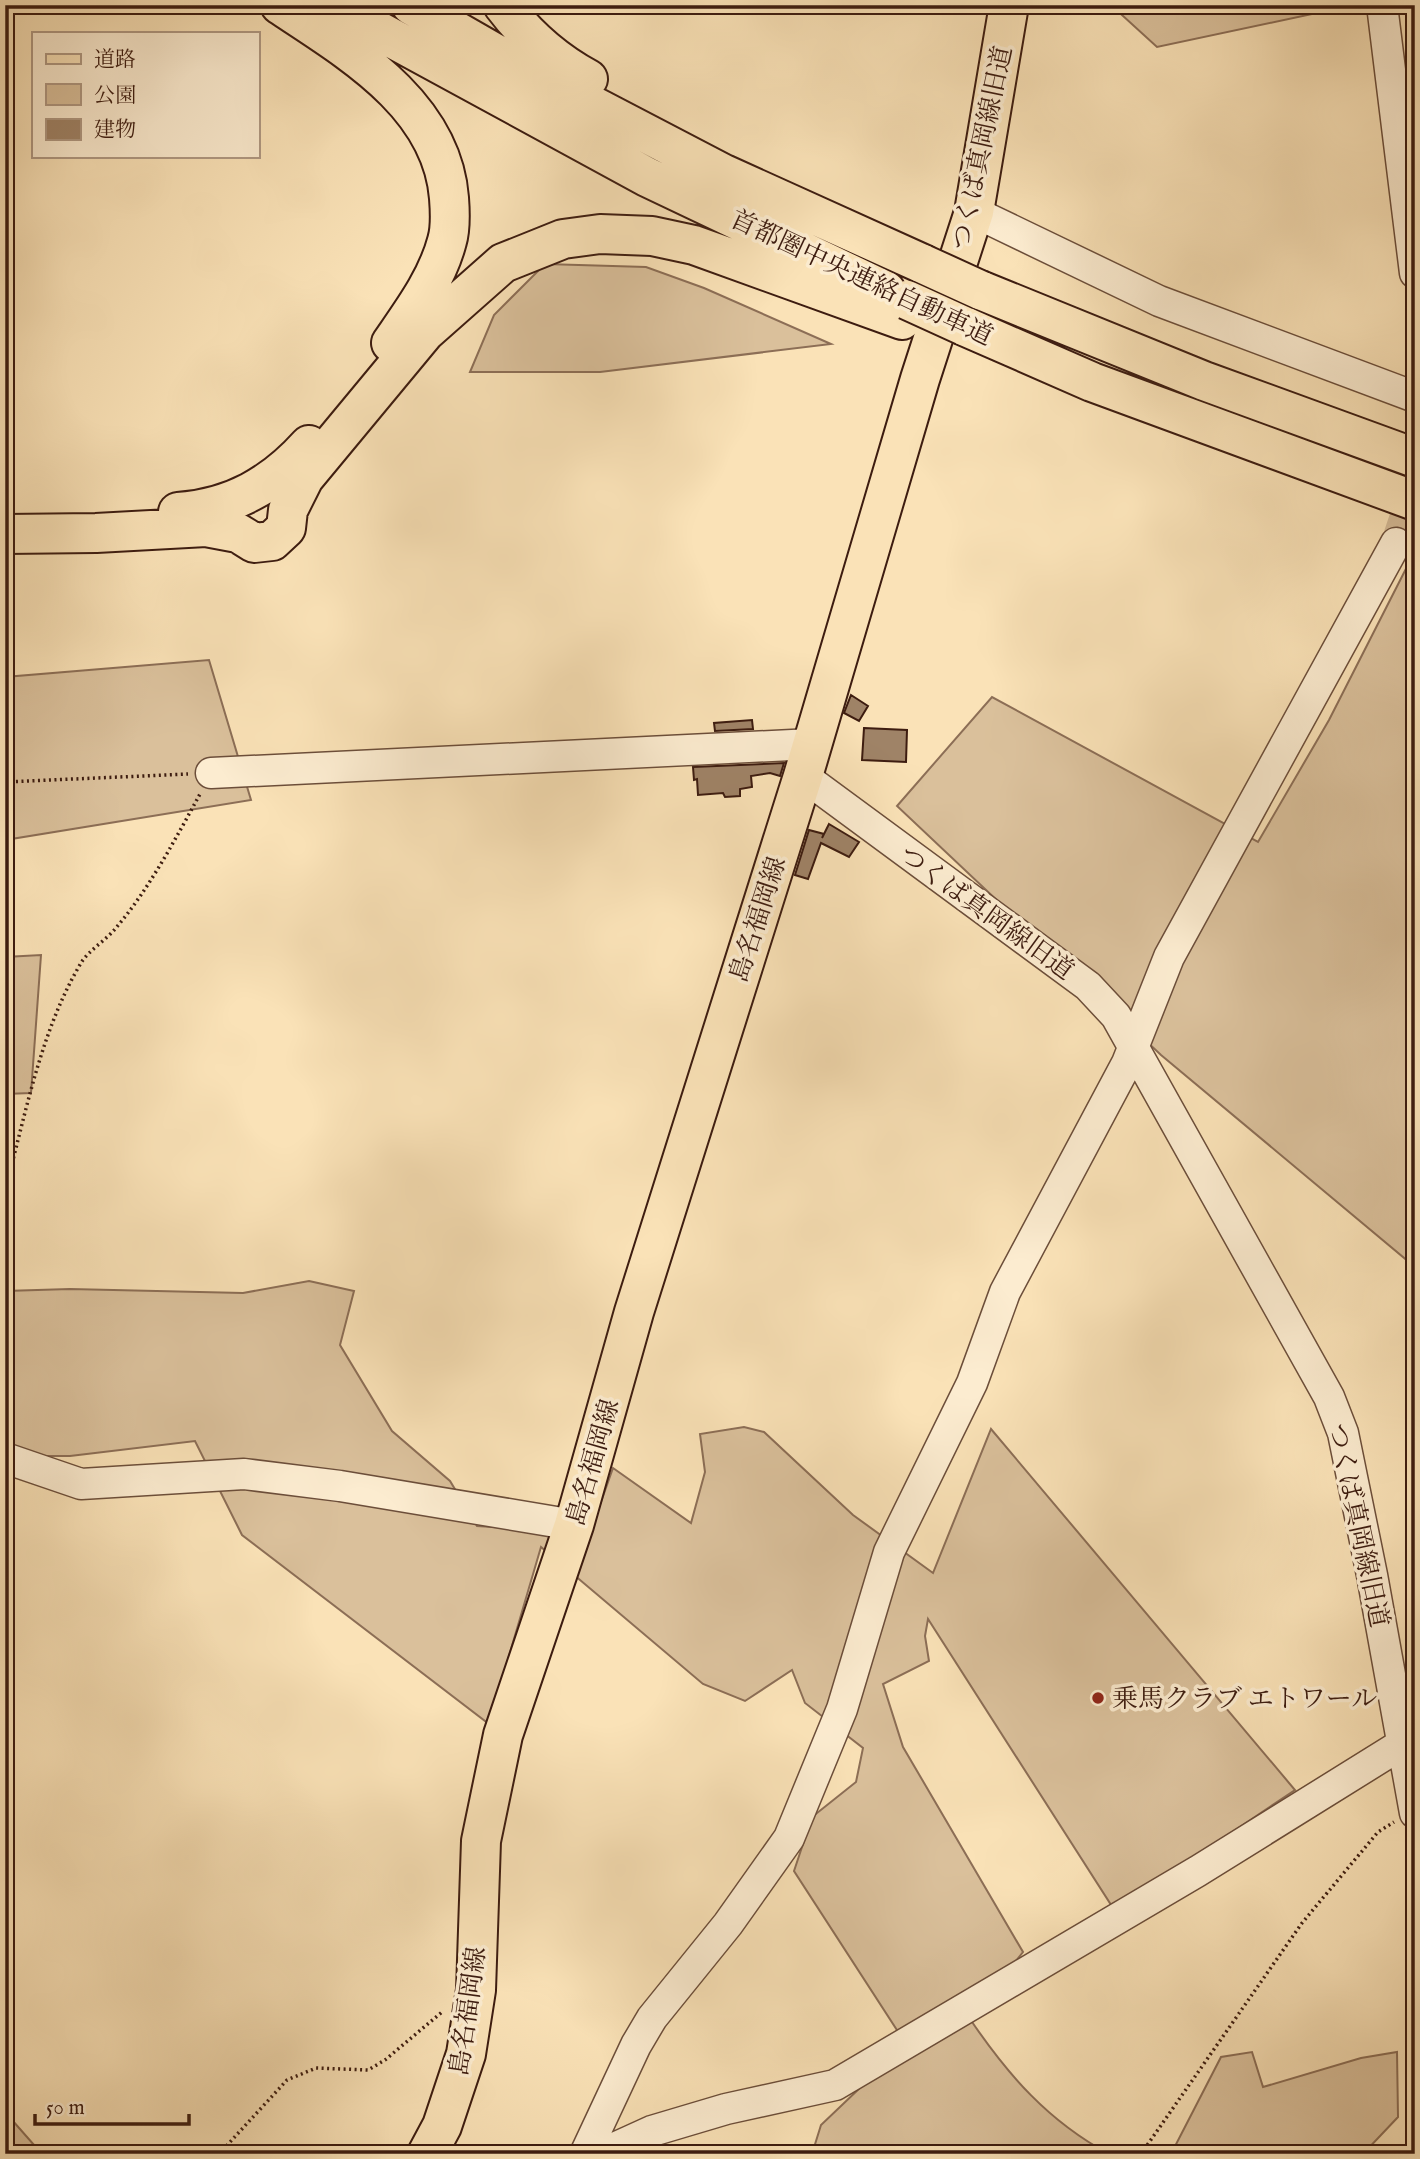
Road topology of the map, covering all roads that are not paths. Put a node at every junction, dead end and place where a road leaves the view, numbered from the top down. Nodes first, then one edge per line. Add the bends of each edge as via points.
1 (280, 5) edge
2 (331, 5) edge
3 (411, 5) edge
4 (503, 5) edge
5 (1009, 5) edge
6 (1382, 5) edge
7 (974, 212) junction
8 (926, 258) junction
9 (1415, 273) edge
10 (904, 310) junction
11 (1415, 397) edge
12 (1415, 458) edge
13 (1415, 500) edge
14 (256, 507) junction
15 (21, 533) edge
16 (1396, 543) tunnel mouth
17 (808, 760) junction
18 (211, 773) road end
19 (1131, 1046) junction
20 (5, 1458) edge
21 (574, 1525) junction
22 (1409, 1740) edge
23 (1415, 1812) edge
24 (427, 2154) edge

1 - 14 main road via 337,43 416,112 437,144 447,175 450,209 448,238 418,303 378,361
2 - 10 main road, 首都圏中央連絡自動車道
3 - 8 main road, 首都圏中央連絡自動車道 via 724,174
4 - 8 main road via 524,32 559,63
5 - 7 main road, つくば真岡線旧道
6 - 9 street
7 - 11 street via 1159,301
7 - 17 main road, つくば真岡線旧道
8 - 12 main road, 首都圏中央連絡自動車道, bridge via 1205,381
10 - 13 main road, 首都圏中央連絡自動車道, bridge
10 - 14 main road via 652,236 600,234 563,239 503,263 425,332 304,478
14 - 15 main road via 100,517
16 - 19 street via 1169,957
17 - 18 street
17 - 19 street, つくば真岡線旧道 via 1088,986 1116,1016
17 - 21 main road, 島名福岡線 via 646,1273
19 - 22 street, つくば真岡線旧道 via 1334,1409
19 - 22 street via 1089,1138 1005,1292 972,1383 889,1552 842,1709 789,1838 728,1924 652,2018 585,2154 608,2151 652,2131 726,2109 835,2085 1198,1871
20 - 21 street via 81,1483 244,1474
21 - 24 main road, 島名福岡線 via 503,1735 490,1790 481,1841 476,1990 457,2088
22 - 23 street, つくば真岡線旧道

